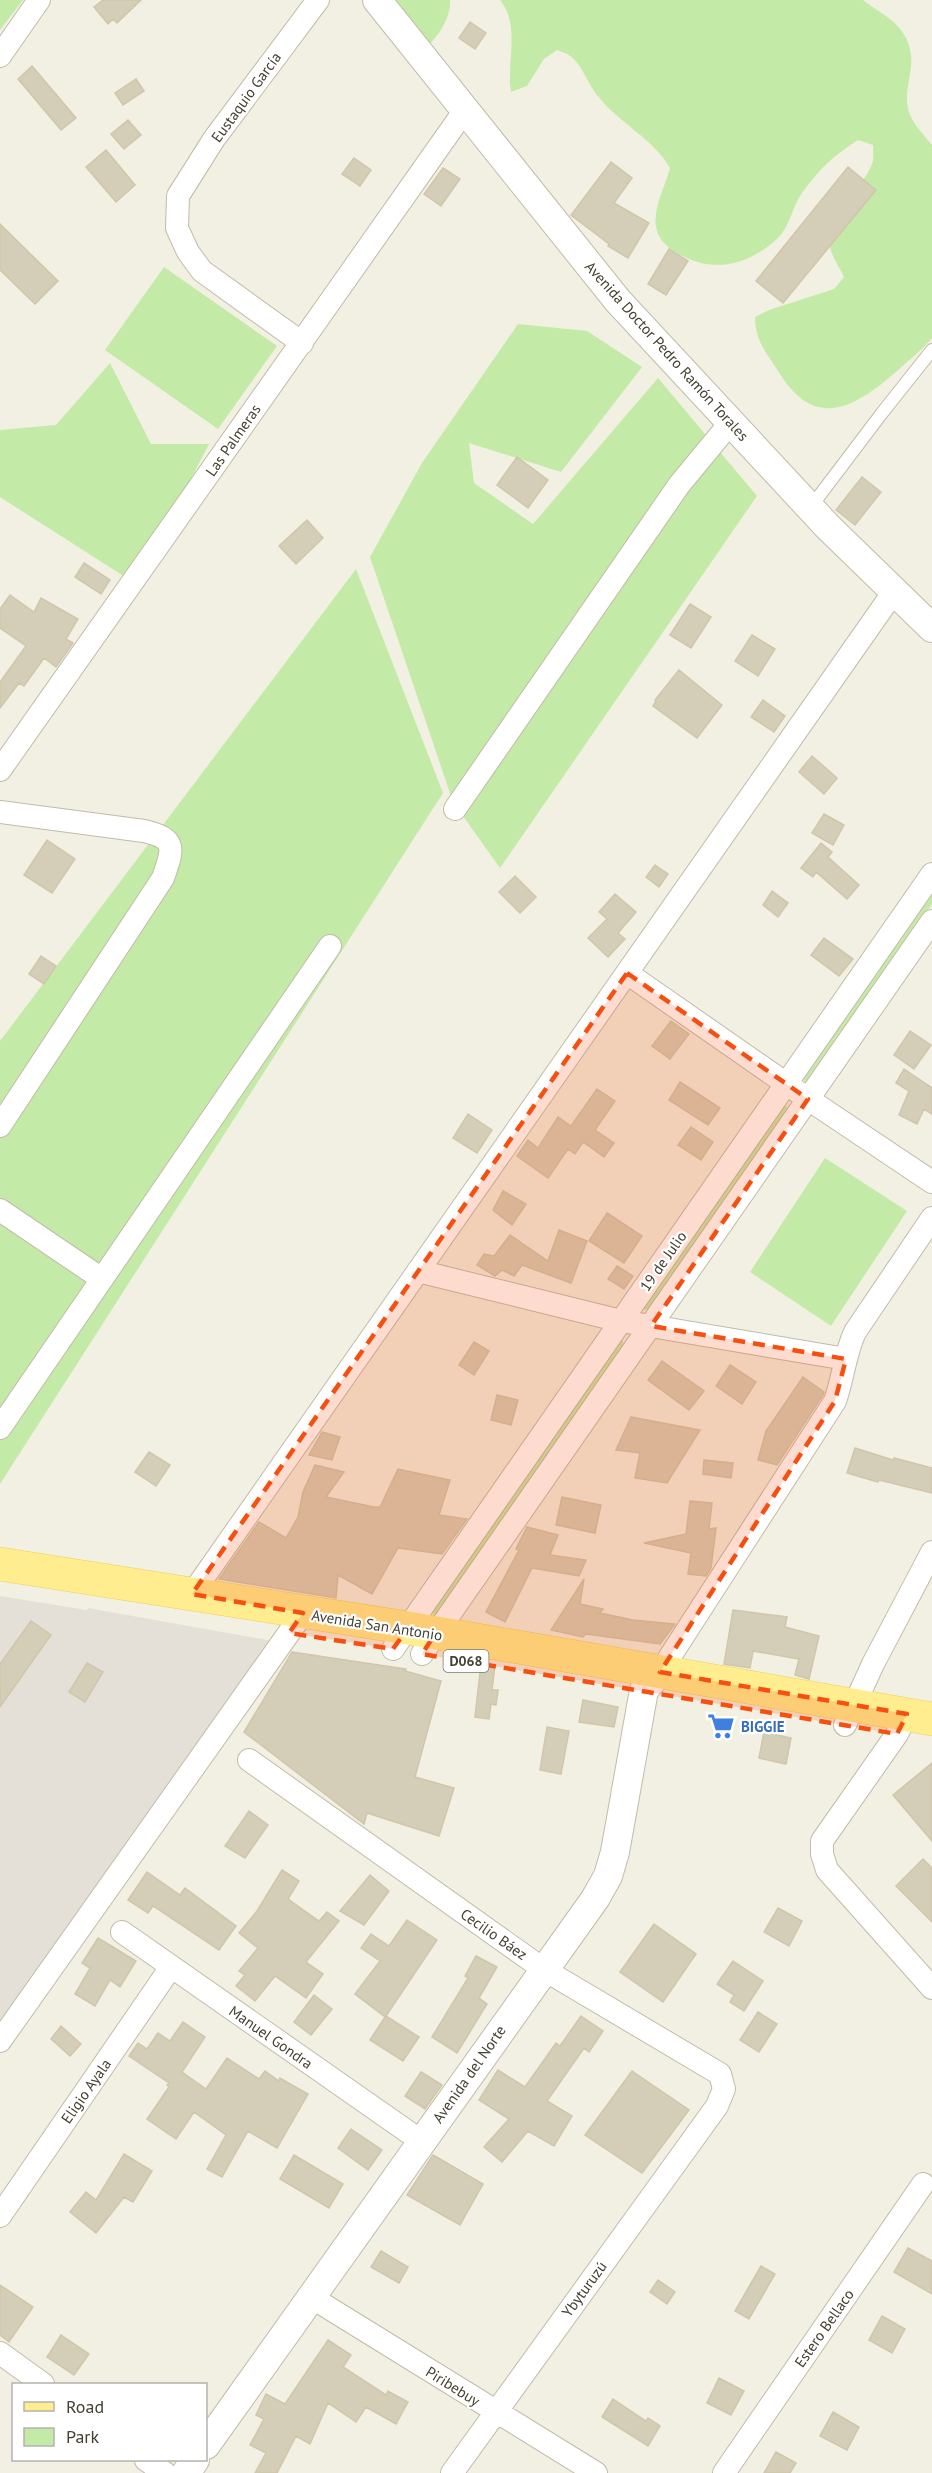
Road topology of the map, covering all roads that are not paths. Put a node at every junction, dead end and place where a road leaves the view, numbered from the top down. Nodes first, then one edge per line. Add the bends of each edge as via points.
1 (39, 0) edge
2 (318, 0) edge
3 (377, 0) edge
4 (0, 56) edge
5 (465, 110) junction
6 (302, 342) junction
7 (932, 350) edge
8 (731, 422) junction
9 (810, 508) junction
10 (895, 590) junction
11 (932, 628) edge
12 (6, 745) edge
13 (0, 770) edge
14 (455, 808) dead end
15 (0, 812) edge
16 (932, 874) edge
17 (932, 921) edge
18 (330, 946) dead end
19 (627, 973) junction
20 (786, 1084) junction
21 (808, 1099) junction
22 (0, 1126) edge
23 (932, 1182) edge
24 (0, 1210) edge
25 (932, 1218) edge
26 (418, 1270) junction
27 (102, 1279) junction
28 (621, 1321) junction
29 (651, 1326) junction
30 (846, 1359) junction
31 (0, 1428) edge
32 (932, 1552) edge
33 (0, 1564) edge
34 (0, 1585) edge
35 (192, 1594) junction
36 (296, 1623) junction
37 (414, 1641) junction
38 (652, 1681) junction
39 (849, 1715) junction
40 (912, 1722) edge
41 (932, 1740) edge
42 (249, 1760) dead end
43 (122, 1932) dead end
44 (171, 1967) junction
45 (543, 1969) junction
46 (932, 1988) edge
47 (0, 2041) edge
48 (717, 2106) joint
49 (421, 2141) junction
50 (923, 2184) dead end
51 (0, 2216) edge
52 (310, 2297) junction
53 (0, 2353) edge
54 (40, 2383) edge
55 (495, 2413) junction
56 (207, 2444) edge
57 (147, 2461) edge
58 (165, 2473) edge
59 (452, 2473) edge
60 (596, 2473) edge
61 (724, 2473) edge

1 - 4 street
2 - 6 street, Eustaquio García via 220,131 178,196 177,228 202,271
3 - 5 street, Avenida Doctor Pedro Ramón Torales
5 - 6 street, Las Palmeras
5 - 8 street, Avenida Doctor Pedro Ramón Torales via 618,301
6 - 12 street, Las Palmeras
7 - 9 lane
8 - 9 street, Avenida Doctor Pedro Ramón Torales
8 - 14 street via 679,485
9 - 10 street, Avenida Doctor Pedro Ramón Torales
10 - 11 street, Avenida Doctor Pedro Ramón Torales
10 - 19 street
12 - 13 street, Las Palmeras
15 - 22 street via 144,831 162,835 172,850 163,878
16 - 20 street, 19 de Julio
17 - 21 street, 19 de Julio
18 - 27 street
19 - 20 street
19 - 26 street
20 - 21 street
20 - 28 street, 19 de Julio
21 - 23 street
21 - 29 street, 19 de Julio
24 - 27 street
25 - 30 street via 855,1332
26 - 28 street
26 - 35 street
27 - 31 street
28 - 29 street
28 - 37 street, 19 de Julio
29 - 30 street
29 - 37 street, 19 de Julio
30 - 38 street via 834,1401
32 - 39 street
33 - 35 main road, Avenida San Antonio / D068
34 - 36 main road, Avenida San Antonio / D068
35 - 36 main road, Avenida San Antonio / D068
36 - 37 main road, Avenida San Antonio / D068
36 - 47 street
37 - 38 main road, Avenida San Antonio / D068
38 - 39 main road, Avenida San Antonio / D068
38 - 45 street, Avenida del Norte via 608,1876
39 - 40 main road, Avenida San Antonio / D068
40 - 41 main road, Avenida San Antonio / D068
40 - 46 street via 822,1841 822,1854 827,1870
42 - 45 street, Cecilio Báez
43 - 44 street, Manuel Gondra
44 - 49 street, Manuel Gondra
44 - 51 street, Eligio Ayala
45 - 48 street, Cecilio Báez via 720,2074 724,2089
45 - 49 street, Avenida del Norte
48 - 55 street, Ybyturuzú
49 - 52 street, Avenida del Norte
50 - 61 street, Estero Bellaco
52 - 55 street, Piribebuy
52 - 56 street, Avenida del Norte
53 - 54 street
55 - 59 street, Ybyturuzú
55 - 60 street, Piribebuy
57 - 58 street

